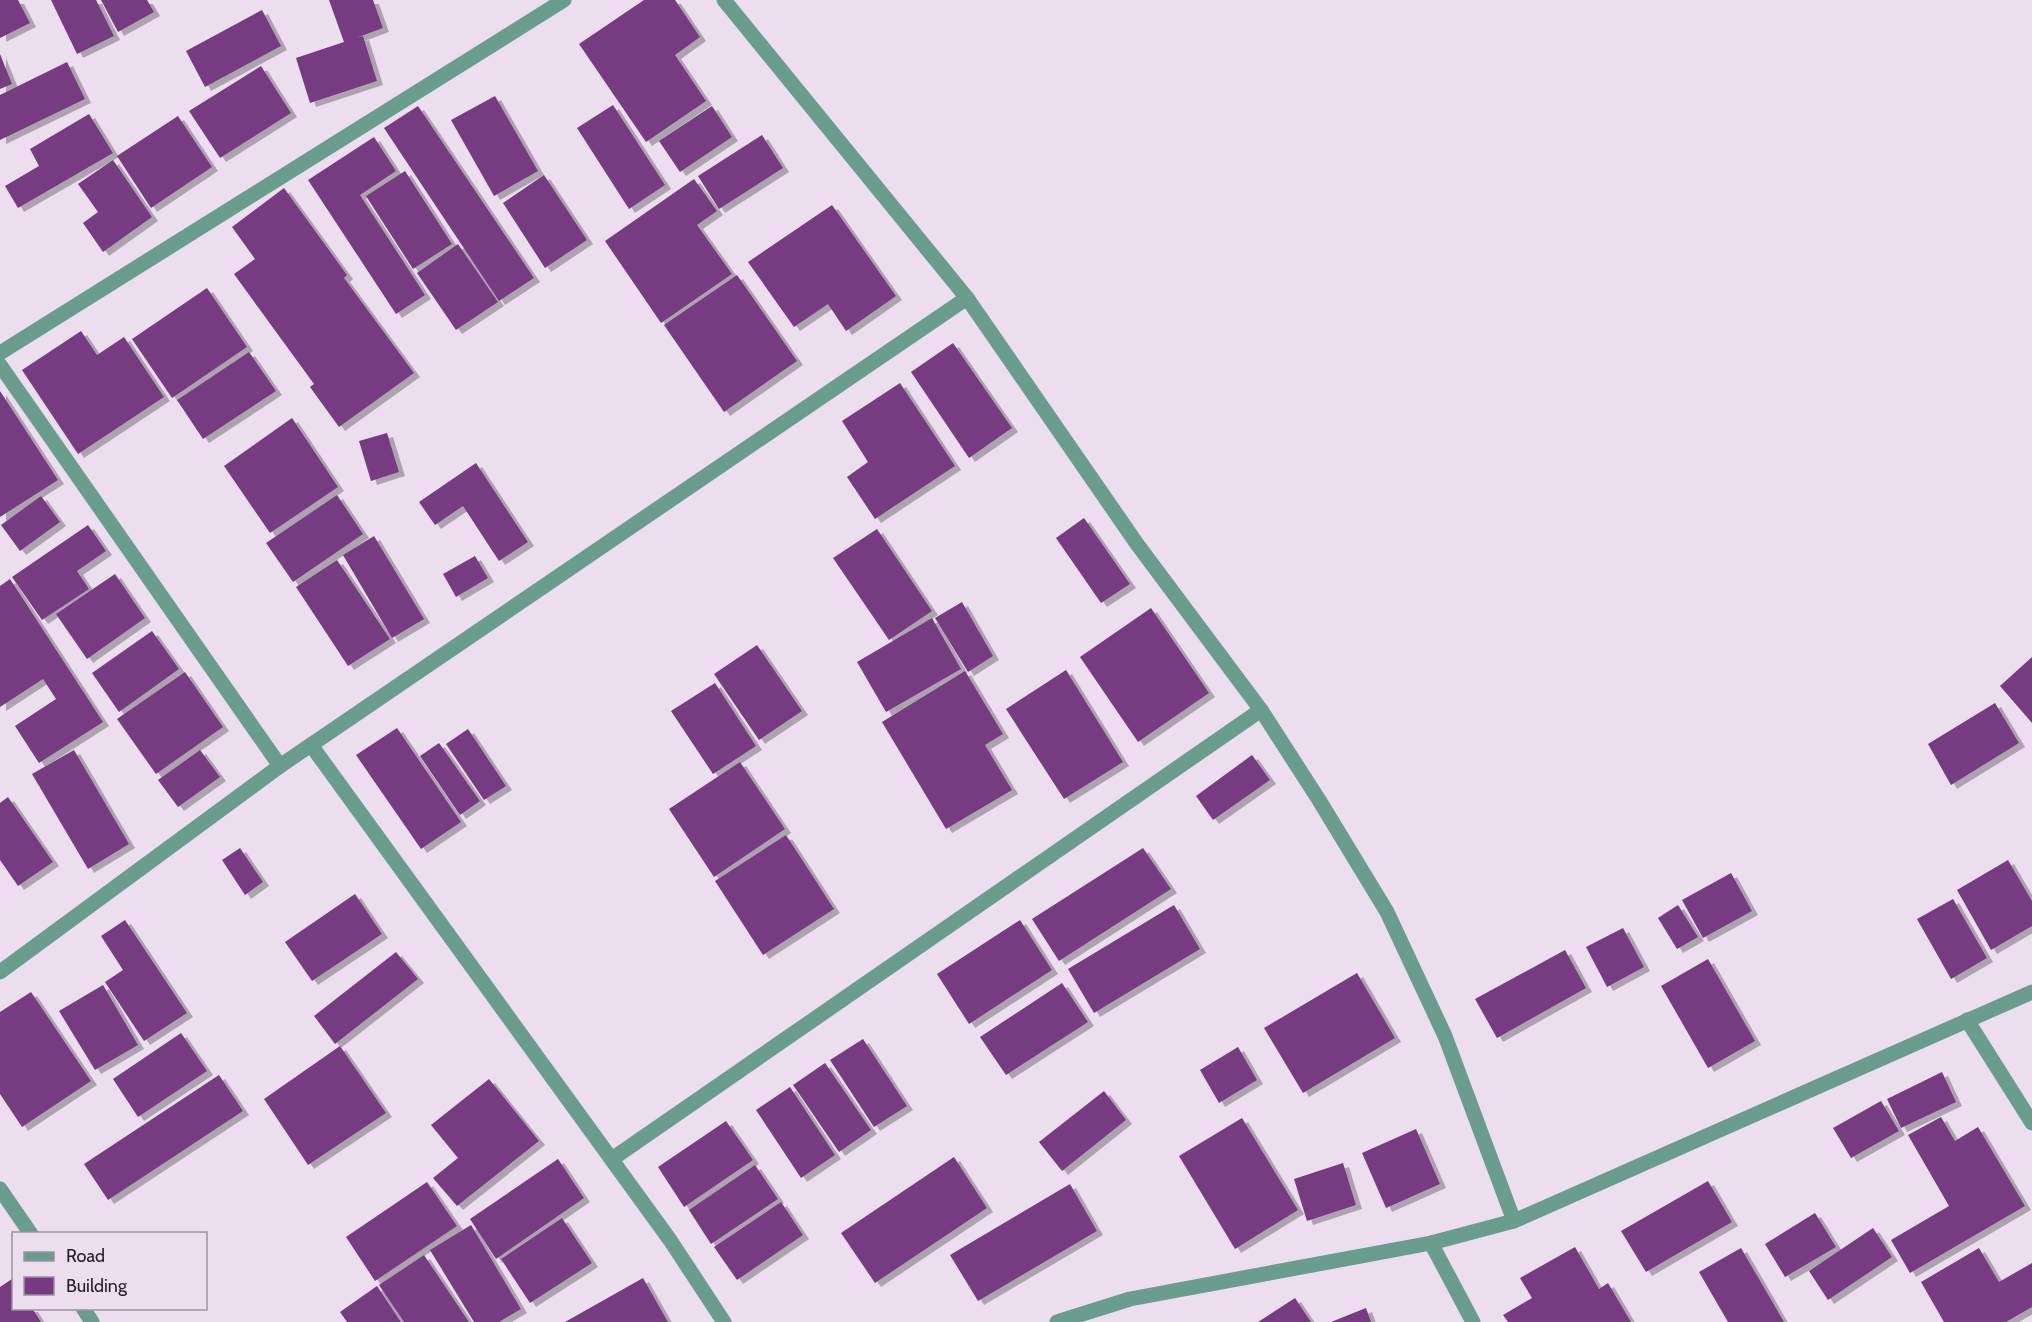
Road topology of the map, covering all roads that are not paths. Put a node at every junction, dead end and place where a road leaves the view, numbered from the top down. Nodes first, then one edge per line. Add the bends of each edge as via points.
1 (564, 0) edge
2 (724, 0) edge
3 (968, 298) junction
4 (0, 353) edge
5 (0, 365) edge
6 (1261, 710) junction
7 (311, 745) junction
8 (280, 766) junction
9 (0, 972) edge
10 (2032, 992) edge
11 (1967, 1020) junction
12 (2032, 1123) edge
13 (612, 1159) junction
14 (0, 1189) edge
15 (1514, 1221) junction
16 (30, 1232) edge
17 (1431, 1243) junction
18 (724, 1322) edge
19 (1057, 1322) edge
20 (1473, 1322) edge

1 - 4 street
2 - 3 street
3 - 6 street via 1137,544
3 - 7 street
5 - 8 street
6 - 13 street
6 - 15 street via 1387,912 1444,1036
7 - 8 street
7 - 13 street
8 - 9 street
10 - 11 street
11 - 12 street
11 - 15 street
13 - 18 street
14 - 16 street
15 - 17 street
17 - 19 street via 1130,1299
17 - 20 street

